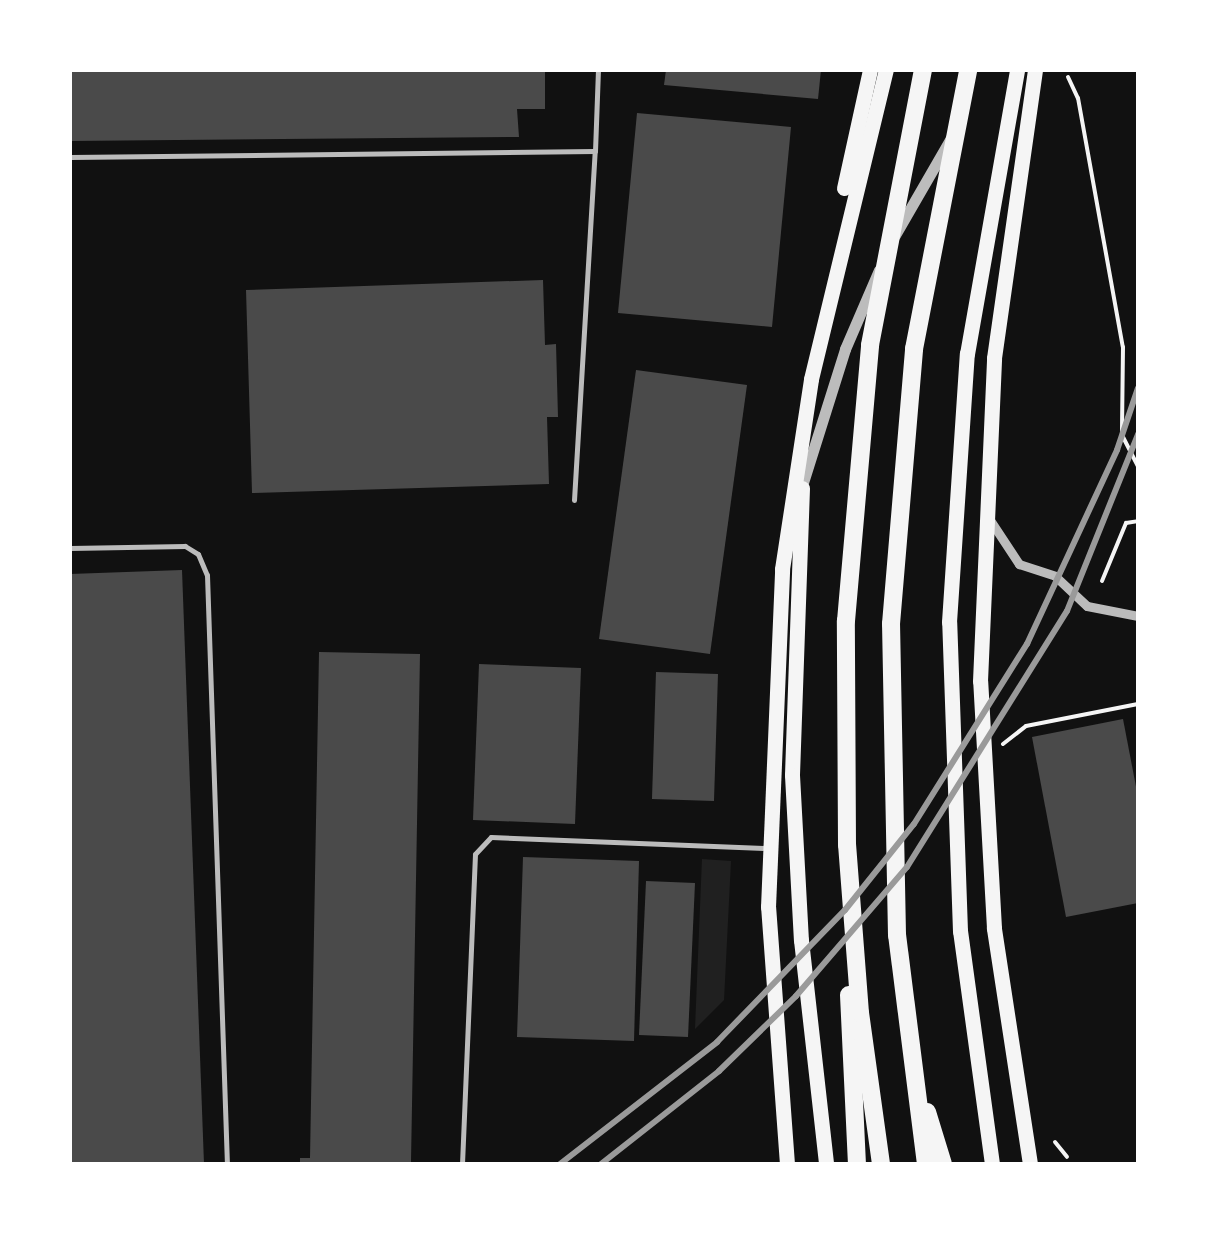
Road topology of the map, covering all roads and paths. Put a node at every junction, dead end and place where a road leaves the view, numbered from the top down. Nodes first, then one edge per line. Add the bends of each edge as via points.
1 (598, 70) edge
2 (870, 70) edge
3 (886, 70) edge
4 (923, 70) edge
5 (968, 70) edge
6 (1017, 70) edge
7 (1035, 70) edge
8 (1068, 77) dead end
9 (968, 113) dead end
10 (595, 151) junction
11 (70, 156) edge
12 (1138, 467) edge
13 (574, 500) dead end
14 (983, 503) junction
15 (1137, 519) edge
16 (70, 548) edge
17 (782, 569) junction
18 (1102, 581) dead end
19 (1138, 616) edge
20 (1138, 704) edge
21 (1004, 744) dead end
22 (768, 848) junction
23 (853, 940) junction
24 (910, 1059) junction
25 (1055, 1142) dead end
26 (1066, 1157) dead end
27 (227, 1164) edge
28 (462, 1164) edge
29 (787, 1164) edge
30 (826, 1164) edge
31 (856, 1164) edge
32 (881, 1164) edge
33 (926, 1164) edge
34 (943, 1164) edge
35 (992, 1164) edge
36 (1030, 1164) edge

1 - 10 lane
2 - 30 highway via 826,290 801,498 792,776 801,940
3 - 17 highway via 811,379
4 - 23 highway via 880,277 852,520 844,708
5 - 24 highway via 924,282 898,502 888,707 897,935
6 - 35 highway via 984,232 959,434 949,751 960,931
7 - 14 highway via 1000,292
8 - 12 path via 1078,98 1124,347 1122,435
9 - 17 street via 866,297
10 - 11 lane
10 - 13 lane
14 - 19 street via 1001,544 1020,564 1055,576 1087,606
14 - 36 highway via 984,817 1000,986
15 - 18 path via 1126,523
16 - 27 lane via 185,546 198,554 207,575
17 - 22 highway
20 - 21 path via 1026,726
22 - 28 lane via 492,836 483,845 475,854
22 - 29 highway via 769,965
23 - 31 highway via 848,1012
23 - 32 highway
24 - 33 highway
24 - 34 highway
25 - 26 path

